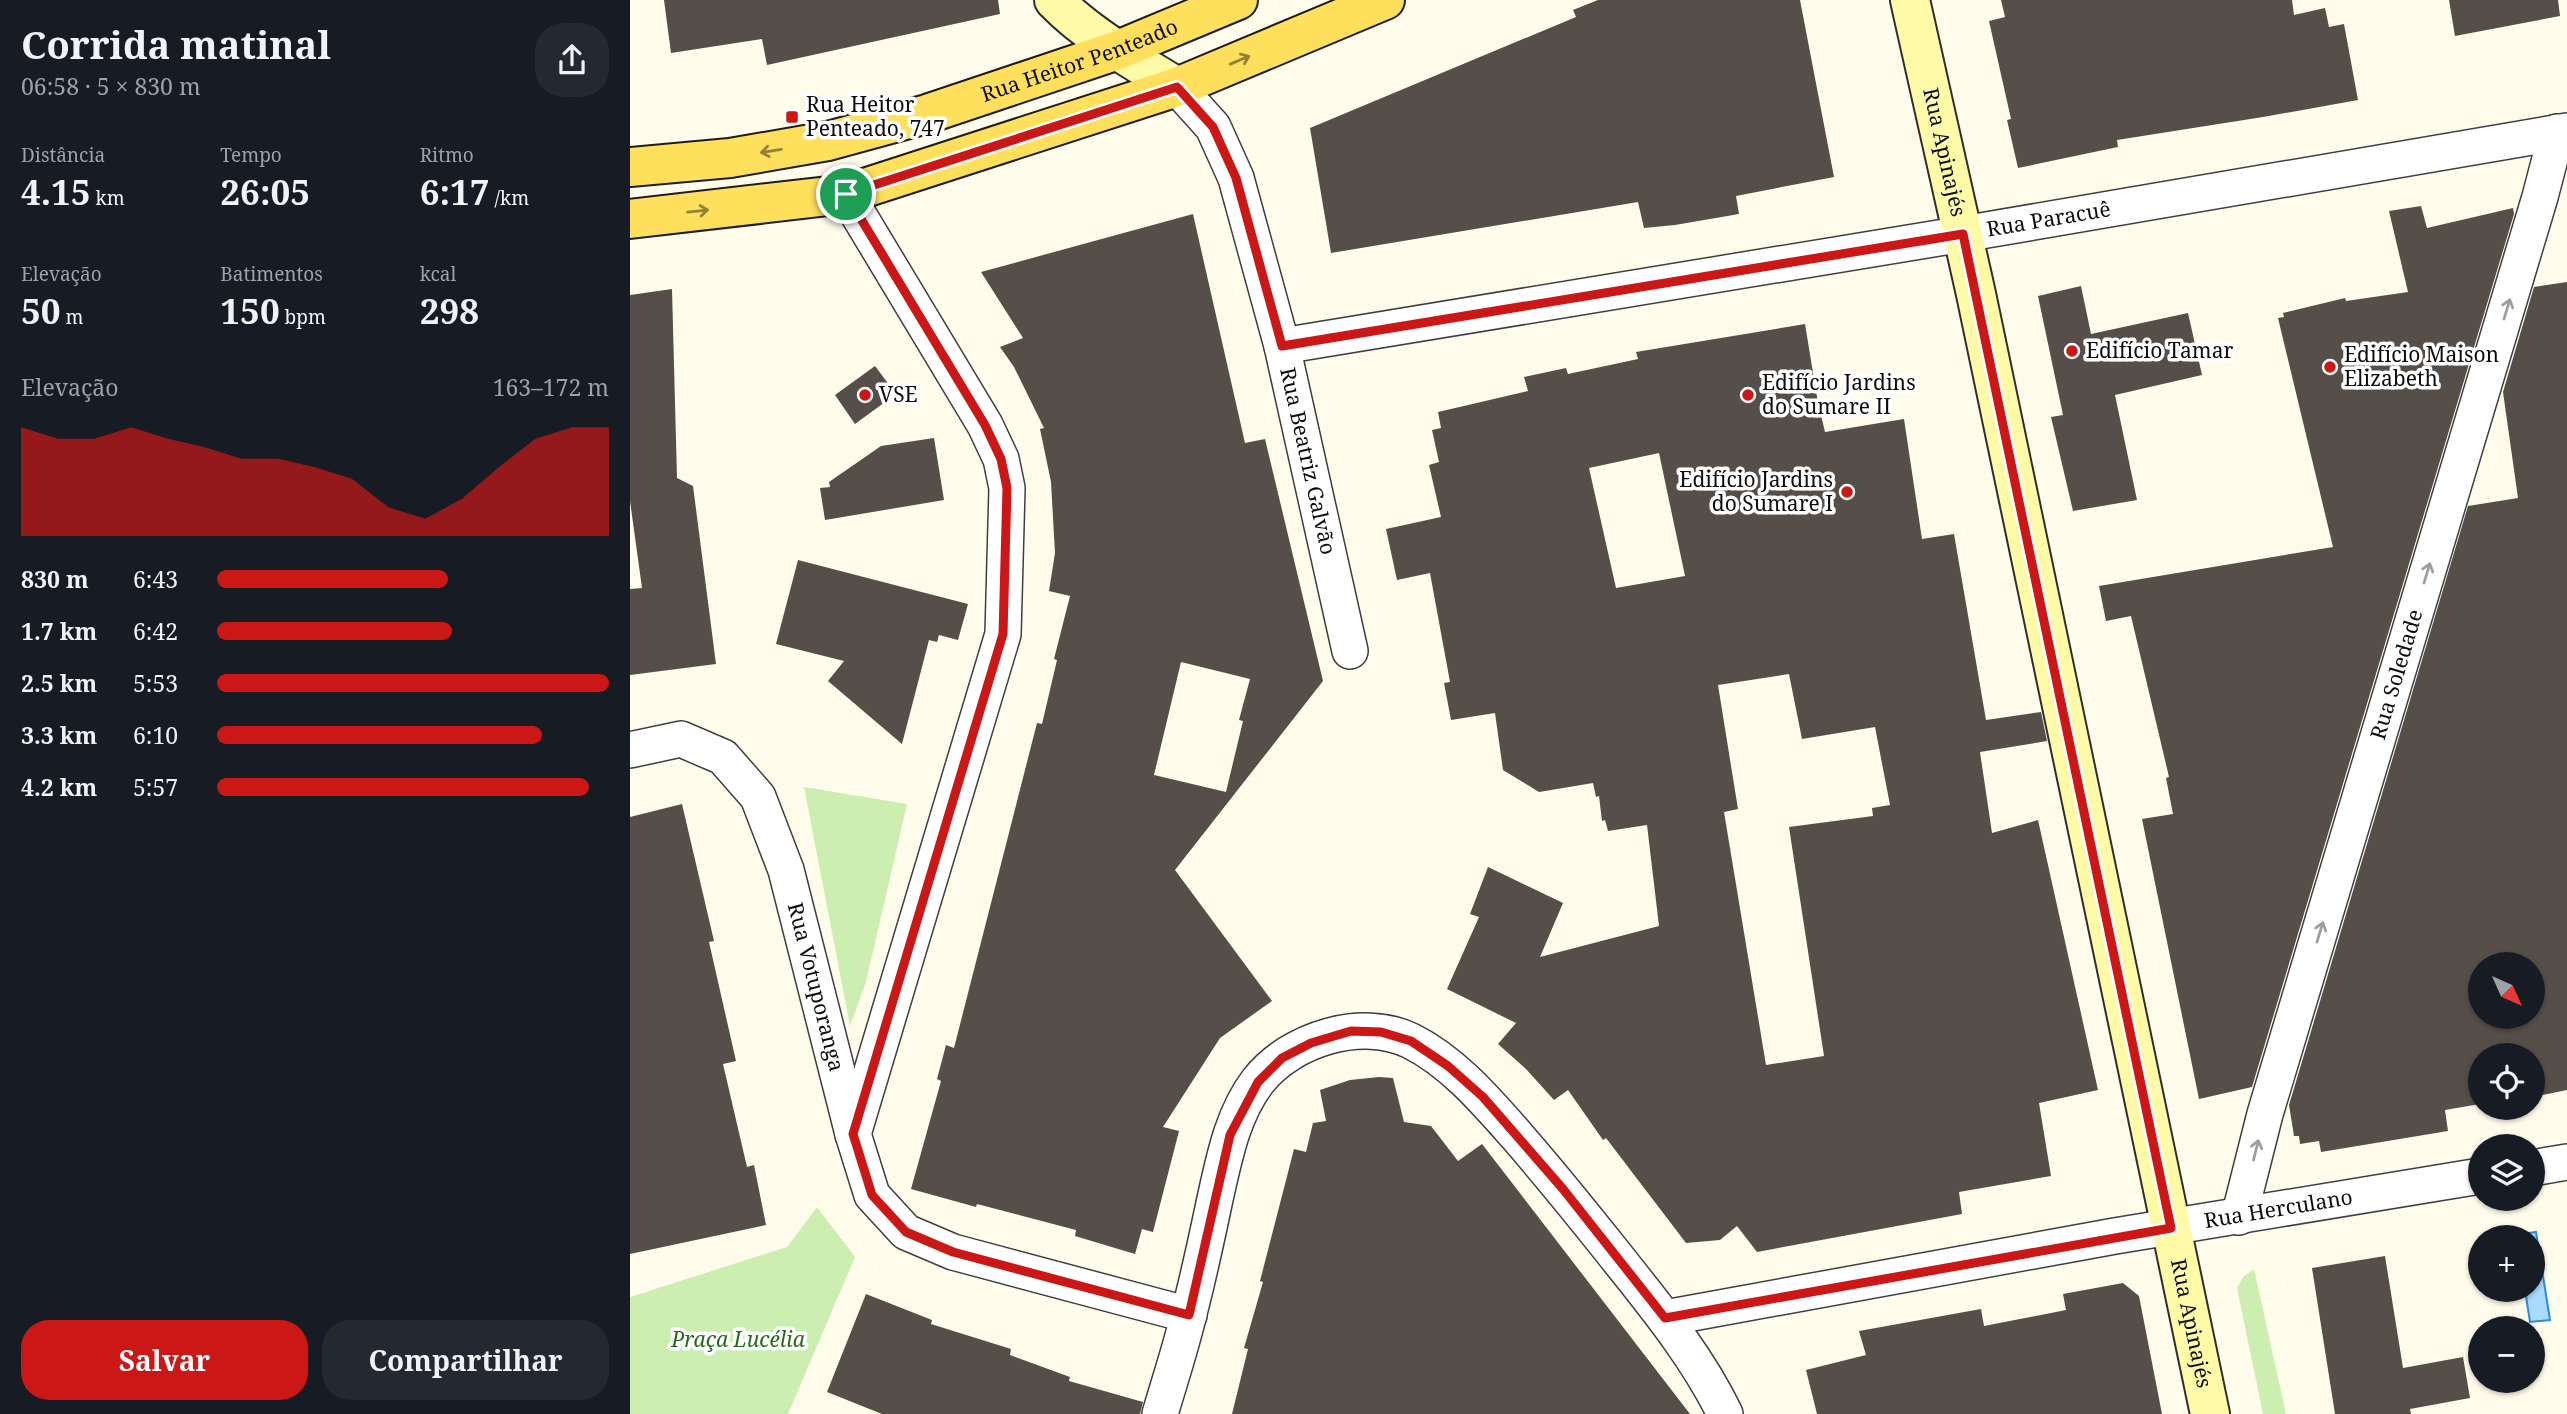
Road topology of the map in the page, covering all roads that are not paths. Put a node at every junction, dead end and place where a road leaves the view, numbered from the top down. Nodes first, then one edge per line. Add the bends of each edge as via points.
1 (1054, 0) edge
2 (1238, 0) edge
3 (1385, 0) edge
4 (1910, 0) edge
5 (1118, 50) junction
6 (1177, 87) junction
7 (2562, 131) edge
8 (630, 167) edge
9 (846, 194) junction
10 (630, 219) edge
11 (1963, 234) junction
12 (1282, 346) junction
13 (1350, 651) dead end
14 (630, 750) edge
15 (853, 1134) junction
16 (2567, 1162) edge
17 (2545, 1166) edge
18 (2468, 1178) edge
19 (2239, 1217) junction
20 (2171, 1228) junction
21 (1189, 1315) junction
22 (1665, 1318) junction
23 (1160, 1414) edge
24 (1726, 1414) edge
25 (2210, 1414) edge

1 - 5 street
2 - 5 main road, Rua Heitor Penteado
6 -> 3 main road
4 - 11 street, Rua Apinajés
5 - 6 street
5 -> 8 main road, Rua Heitor Penteado via 927,114 828,141 730,158
6 - 9 main road
6 - 12 street, Rua Beatriz Galvão via 1213,127 1236,178
7 - 11 street, Rua Paracuê
19 -> 7 street, Rua Soledade via 2265,1114
10 -> 9 main road
9 - 15 street via 985,425 1001,459 1007,488 1003,634
11 - 12 street, Rua Paracuê
11 - 20 street, Rua Apinajés
12 - 13 street, Rua Beatriz Galvão
14 - 15 street, Rua Votuporanga via 681,739 723,757 758,797 786,870
15 - 21 street, Rua Votuporanga via 872,1195 906,1232 953,1252
16 - 17 street
18 - 19 street, Rua Herculano
19 - 20 street, Rua Herculano
20 - 22 street, Rua Herculano
20 - 25 street, Rua Apinajés
21 - 22 street via 1230,1135 1258,1082 1282,1058 1351,1031 1381,1032 1411,1041 1474,1089 1563,1189
21 - 23 street
22 - 24 street

